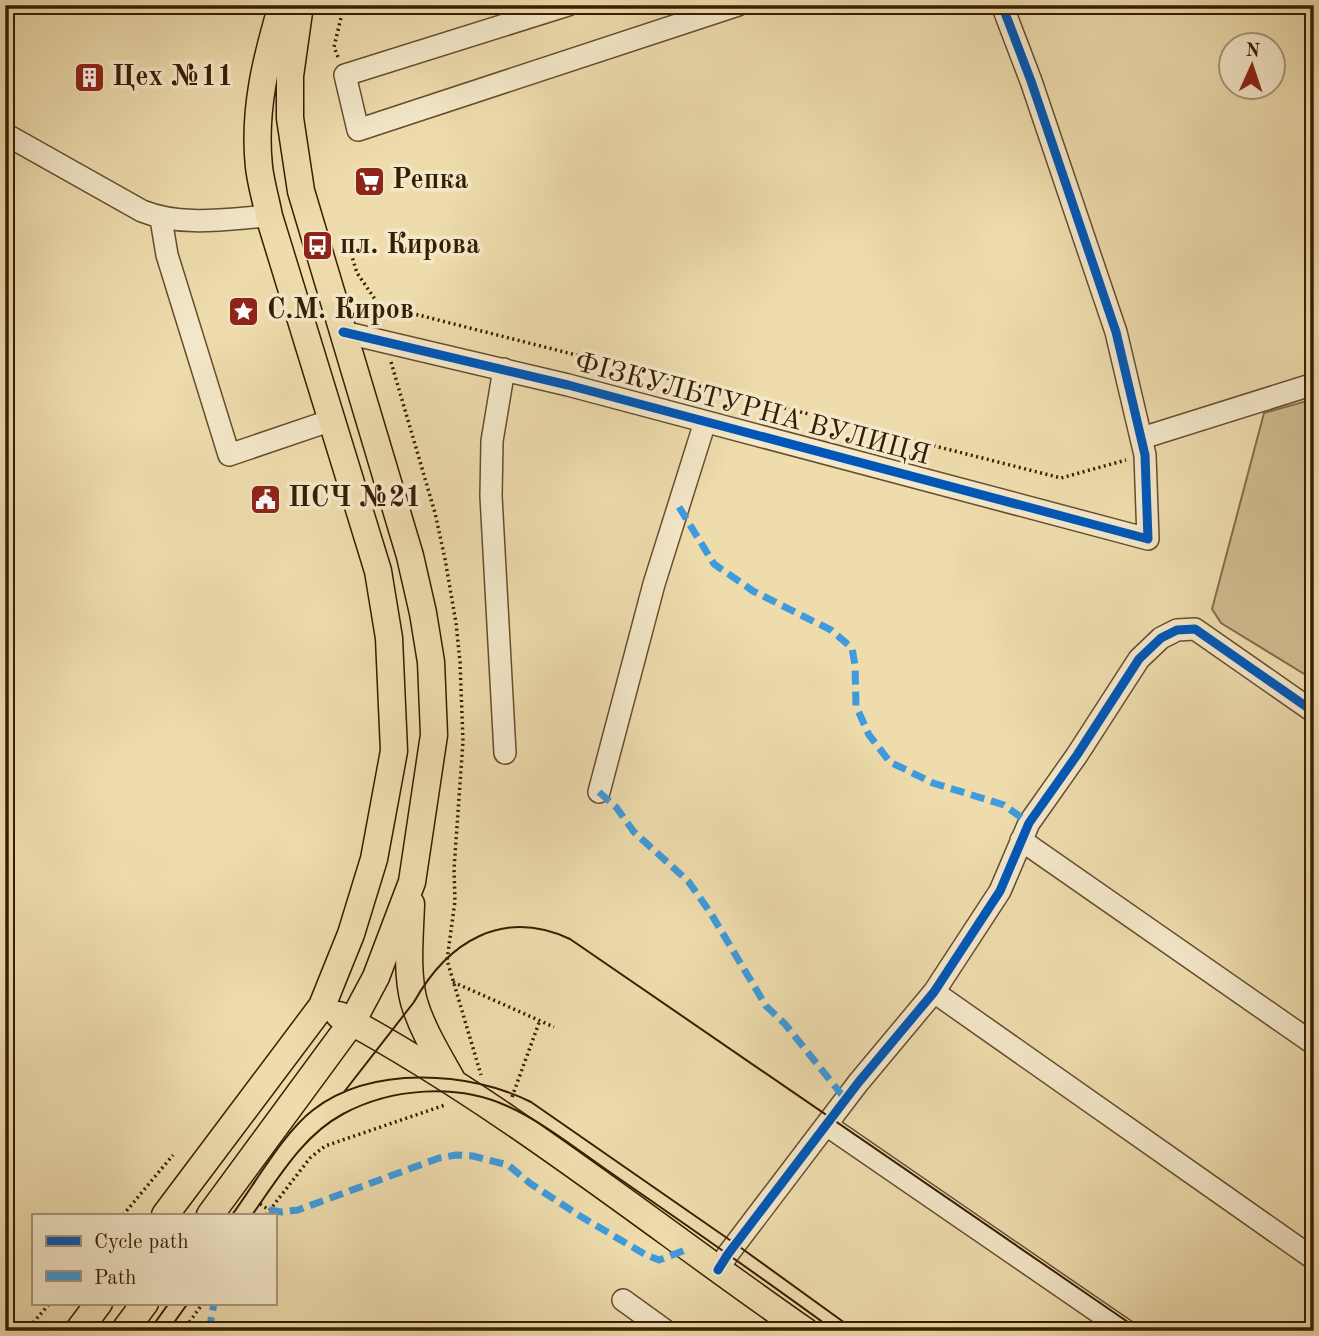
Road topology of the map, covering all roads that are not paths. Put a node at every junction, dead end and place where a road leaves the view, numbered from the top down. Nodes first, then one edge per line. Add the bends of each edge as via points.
1 (282, 5) edge
2 (300, 5) edge
3 (568, 5) edge
4 (738, 5) edge
5 (1002, 5) edge
6 (5, 134) edge
7 (269, 216) junction
8 (161, 219) junction
9 (343, 332) junction
10 (504, 369) junction
11 (1314, 384) edge
12 (332, 420) junction
13 (705, 422) junction
14 (1143, 446) junction
15 (1314, 712) edge
16 (505, 753) dead end
17 (599, 792) dead end
18 (1021, 840) junction
19 (412, 882) junction
20 (934, 992) junction
21 (322, 1006) junction
22 (352, 1022) junction
23 (1314, 1044) edge
24 (452, 1080) junction
25 (828, 1126) junction
26 (166, 1214) edge
27 (211, 1214) edge
28 (1314, 1259) edge
29 (718, 1270) junction
30 (623, 1300) dead end
31 (98, 1304) edge
32 (144, 1304) edge
33 (78, 1331) edge
34 (124, 1331) edge
35 (666, 1331) edge
36 (805, 1331) edge
37 (1126, 1331) edge

1 - 7 main road via 259,103 259,167
2 - 9 main road via 290,76 290,118 301,191
3 - 4 street via 345,75 358,130
5 - 14 street via 1116,332
6 - 8 street
7 - 8 street
7 - 12 main road
8 - 12 street via 167,255 229,455
9 - 10 street, ФІЗКУЛЬТУРНА ВУЛИЦЯ
9 - 19 main road via 410,556 431,662 434,735
10 - 13 street, ФІЗКУЛЬТУРНА ВУЛИЦЯ
10 - 16 street via 492,441 491,496
11 - 14 street
12 - 21 main road via 378,571 389,638 394,751 374,859
13 - 14 street, ФІЗКУЛЬТУРНА ВУЛИЦЯ via 1148,539
13 - 17 street via 654,584
15 - 18 street via 1195,629 1177,630 1139,659
18 - 20 street via 1000,891
18 - 23 street
19 - 22 main road via 376,977
19 - 24 main road via 414,1002
20 - 25 street
20 - 28 street
21 - 22 main road
21 - 26 main road
22 - 24 main road
22 - 27 main road
24 - 29 main road
25 - 29 street
25 - 37 street
29 - 36 main road
30 - 35 street
31 - 33 main road
32 - 34 main road

